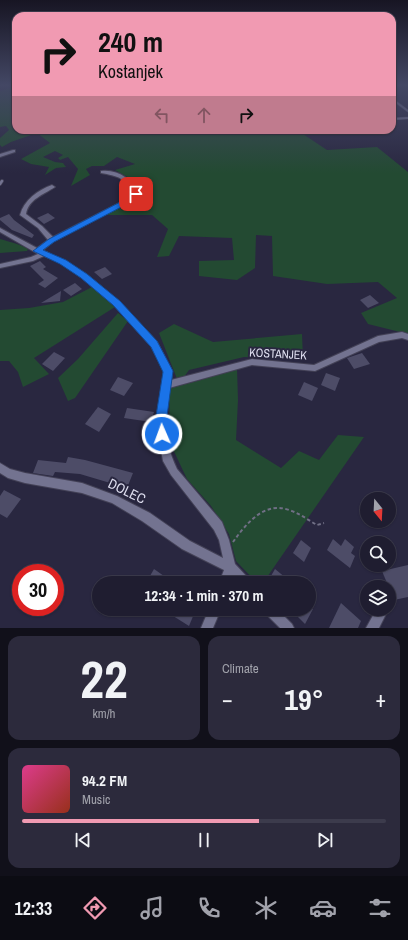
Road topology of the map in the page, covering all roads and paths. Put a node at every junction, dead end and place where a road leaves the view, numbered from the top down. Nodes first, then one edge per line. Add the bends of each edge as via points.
1 (408, 118) edge
2 (396, 119) edge
3 (13, 150) dead end
4 (0, 156) edge
5 (103, 172) dead end
6 (52, 187) dead end
7 (0, 230) edge
8 (52, 240) junction
9 (37, 251) junction
10 (45, 253) junction
11 (0, 266) edge
12 (408, 337) edge
13 (166, 385) junction
14 (0, 468) edge
15 (324, 523) dead end
16 (226, 551) junction
17 (230, 567) junction
18 (227, 576) edge
19 (238, 576) edge
20 (212, 616) edge
21 (277, 616) edge
22 (379, 616) edge
23 (207, 628) edge
24 (288, 628) edge
25 (372, 628) edge

1 - 2 lane
3 - 4 street
5 - 8 street via 111,172 129,181 135,197
6 - 8 street via 36,195 23,210 22,215 40,227
7 - 9 street
8 - 9 street
9 - 10 street
10 - 11 street via 33,259
10 - 13 street via 84,276 116,303 154,344 168,371
12 - 13 street, KOSTANJEK via 402,335 378,339 315,368 252,362
13 - 16 street via 161,416 168,461 218,526
14 - 17 street, DOLEC via 25,478 82,488 114,499 146,517 186,545
15 - 16 path via 317,525 287,509 274,508 260,512 248,522
16 - 17 street
17 - 18 street
17 - 19 street, DOLEC
20 - 23 street
21 - 24 street
22 - 25 street

